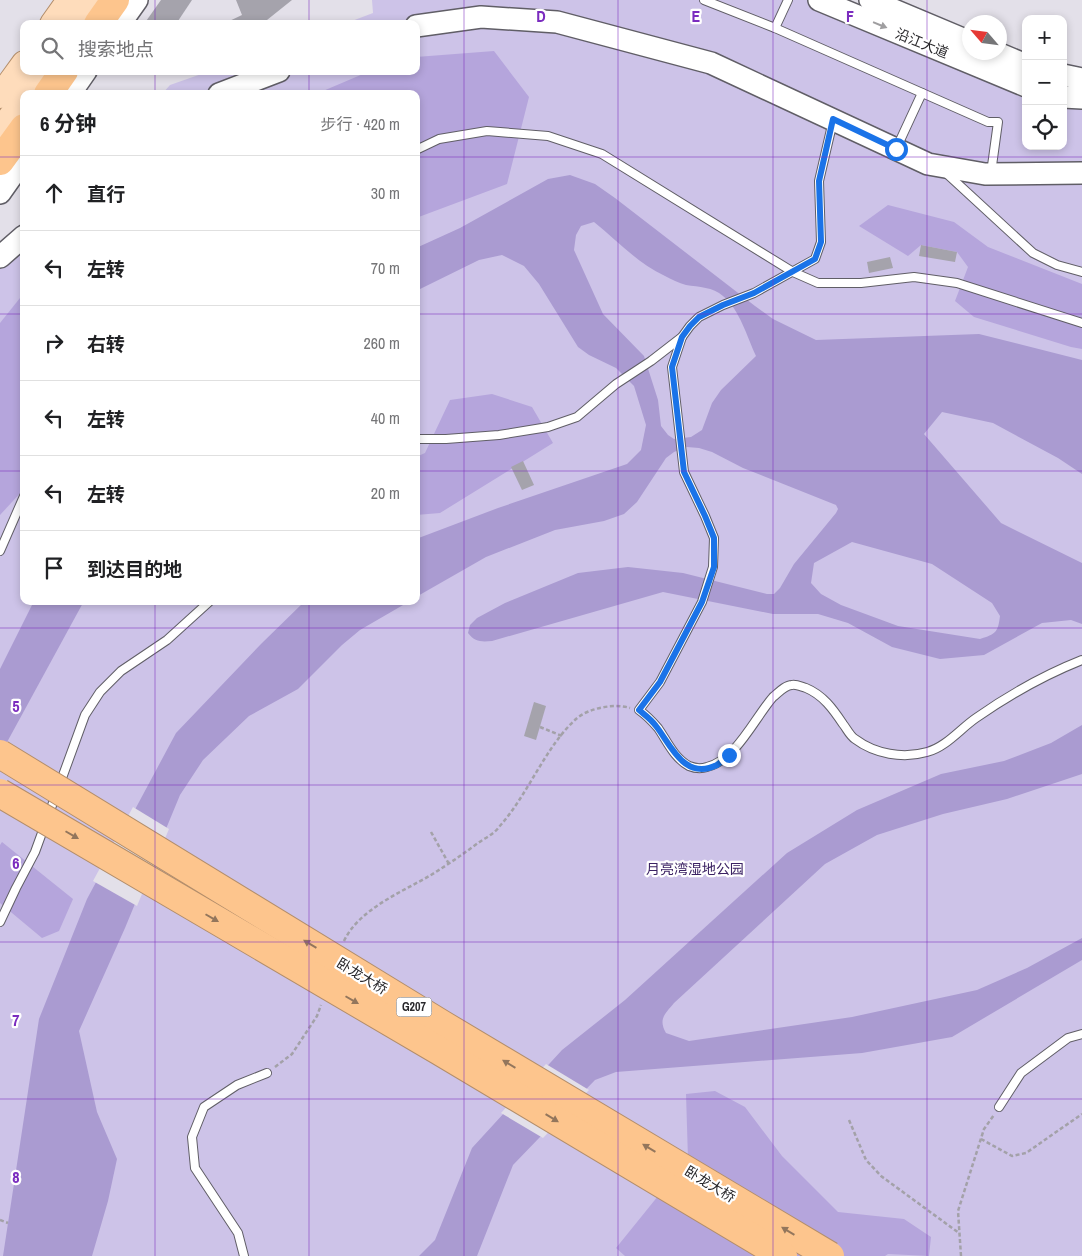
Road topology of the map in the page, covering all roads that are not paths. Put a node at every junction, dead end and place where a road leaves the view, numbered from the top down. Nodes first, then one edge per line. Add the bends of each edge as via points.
1 (69, 0) edge
2 (94, 0) edge
3 (115, 0) edge
4 (137, 0) edge
5 (704, 0) edge
6 (788, 0) edge
7 (819, 0) edge
8 (870, 0) edge
9 (55, 20) edge
10 (80, 20) edge
11 (101, 20) edge
12 (123, 20) edge
13 (420, 25) edge
14 (775, 28) junction
15 (962, 39) edge
16 (1007, 57) edge
17 (1022, 63) edge
18 (20, 68) edge
19 (40, 75) edge
20 (61, 75) edge
21 (83, 75) edge
22 (268, 75) edge
23 (1067, 76) edge
24 (1082, 79) edge
25 (1022, 84) edge
26 (30, 90) edge
27 (51, 90) edge
28 (73, 90) edge
29 (229, 90) edge
30 (922, 93) junction
31 (0, 96) edge
32 (1067, 97) edge
33 (1082, 98) edge
34 (20, 104) edge
35 (833, 119) junction
36 (0, 131) edge
37 (20, 134) edge
38 (420, 148) edge
39 (896, 149) junction
40 (0, 161) edge
41 (20, 166) edge
42 (938, 166) junction
43 (1078, 171) edge
44 (991, 174) junction
45 (0, 193) edge
46 (20, 239) edge
47 (1, 255) edge
48 (793, 272) junction
49 (1082, 272) edge
50 (1082, 323) edge
51 (682, 337) junction
52 (420, 439) edge
53 (20, 505) edge
54 (0, 551) edge
55 (206, 605) edge
56 (1082, 660) edge
57 (0, 754) edge
58 (0, 793) edge
59 (0, 922) edge
60 (1082, 1034) edge
61 (267, 1073) road end
62 (999, 1107) road end
63 (244, 1256) edge
64 (783, 1256) edge
65 (830, 1256) edge

1 - 9 main road
2 - 10 main road
3 - 11 highway
4 - 12 street
5 - 14 lane
6 - 14 lane
7 -> 25 street, 沿江大道
8 - 15 street, 沿江大道
13 - 35 street via 481,17 557,22 711,63
14 - 30 lane
16 - 17 street
18 - 31 main road
19 - 26 main road
20 - 27 highway
21 - 28 street
22 - 29 street
23 - 24 street
30 - 39 lane
30 - 44 lane via 988,122 998,122
32 - 33 street
34 - 36 main road
35 - 39 street
35 - 48 lane via 819,181 821,242 815,259
37 - 40 highway
38 - 48 lane via 439,139 487,131 548,136 602,154
39 - 42 street
41 - 45 street
42 - 44 street
42 - 49 lane via 1033,253 1057,265
43 - 44 street
46 - 47 street
48 - 50 lane via 818,284 914,277 957,283
48 - 51 lane via 699,317
51 - 52 lane via 616,384 577,417 548,427 499,436
51 - 56 lane via 672,367 684,472 714,538 714,567 702,602 660,682 639,710 657,727 679,759 690,766 702,768 716,765 729,755 779,691 791,684 818,694 854,739 877,752 899,755 927,752 947,742 1001,701
53 - 54 lane
55 - 59 lane via 167,640 121,671 100,692 85,715 35,852
65 -> 57 highway, 卧龙大桥 / G207, bridge via 443,1025
58 -> 64 highway, 卧龙大桥 / G207, bridge
60 - 62 lane via 1068,1038 1021,1073
61 - 63 lane via 237,1084 204,1107 192,1137 195,1168 238,1233

